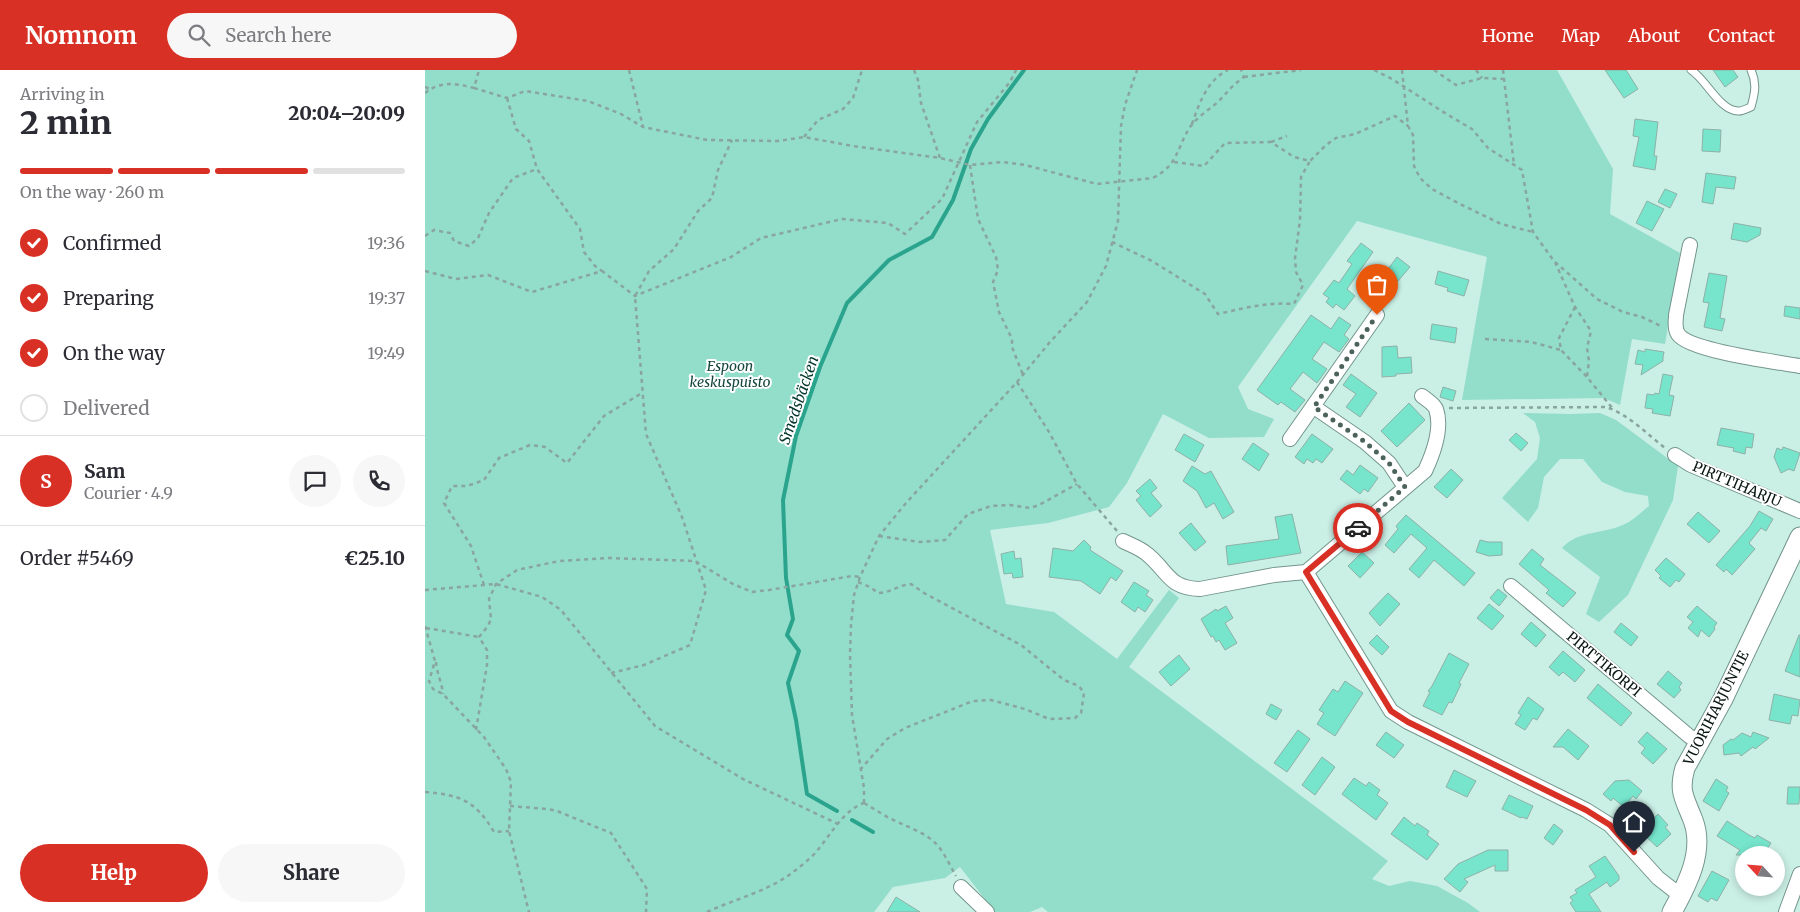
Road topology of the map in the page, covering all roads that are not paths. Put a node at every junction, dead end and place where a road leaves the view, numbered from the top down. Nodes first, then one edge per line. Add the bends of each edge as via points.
1 (1691, 70) edge
2 (1751, 70) edge
3 (1690, 246) dead end
4 (1377, 315) dead end
5 (1800, 366) edge
6 (1422, 396) dead end
7 (1314, 407) junction
8 (1290, 439) dead end
9 (1675, 455) road end
10 (1405, 487) junction
11 (1800, 510) edge
12 (1800, 537) edge
13 (1123, 541) road end
14 (1306, 572) junction
15 (1511, 586) dead end
16 (1698, 742) junction
17 (1800, 874) edge
18 (961, 887) road end
19 (1676, 904) edge
20 (987, 912) edge
21 (1786, 912) edge

1 - 2 lane via 1728,108 1739,111 1751,107 1755,94 1756,79
3 - 5 street via 1675,326 1678,335 1693,344 1719,352
4 - 7 street
6 - 10 street via 1436,408 1438,420 1432,455 1425,471
7 - 8 street
7 - 10 street via 1389,463
9 - 11 street, PIRTTIHARJU via 1691,465
10 - 14 street
12 - 16 street, VUORIHARJUNTIE via 1723,699
13 - 14 street via 1147,553 1179,586 1190,588
14 - 19 street via 1391,711 1610,825 1658,878
15 - 16 street, PIRTTIKORPI
16 - 19 street, VUORIHARJUNTIE via 1682,777 1682,796 1694,821 1696,844 1691,871
17 - 21 street
18 - 20 street

